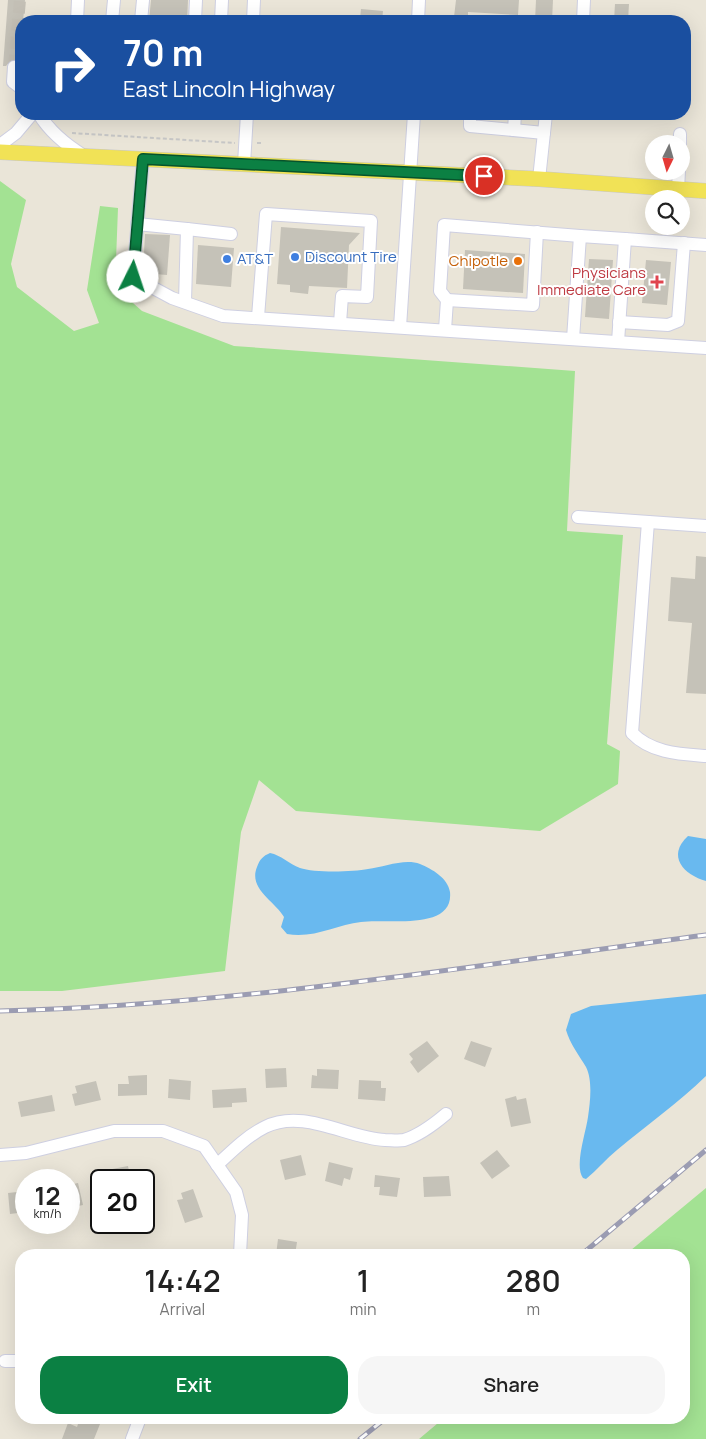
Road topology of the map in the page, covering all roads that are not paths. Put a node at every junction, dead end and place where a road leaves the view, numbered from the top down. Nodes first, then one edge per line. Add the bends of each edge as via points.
1 (73, 0) edge
2 (78, 0) edge
3 (84, 0) edge
4 (114, 0) edge
5 (143, 0) edge
6 (196, 0) edge
7 (222, 0) edge
8 (254, 0) edge
9 (419, 0) edge
10 (584, 0) edge
11 (72, 15) edge
12 (77, 15) edge
13 (83, 15) edge
14 (113, 15) edge
15 (142, 15) edge
16 (195, 15) edge
17 (221, 15) edge
18 (253, 15) edge
19 (418, 15) edge
20 (583, 15) edge
21 (14, 67) tunnel mouth
22 (15, 84) edge
23 (27, 120) edge
24 (43, 120) edge
25 (247, 120) edge
26 (414, 120) edge
27 (470, 120) edge
28 (475, 120) edge
29 (515, 120) edge
30 (545, 120) edge
31 (474, 127) junction
32 (514, 130) junction
33 (544, 133) junction
34 (0, 145) edge
35 (0, 152) edge
36 (84, 156) junction
37 (143, 159) junction
38 (244, 164) junction
39 (411, 173) junction
40 (539, 179) junction
41 (678, 180) edge
42 (678, 189) junction
43 (706, 191) edge
44 (137, 224) junction
45 (187, 229) junction
46 (537, 232) junction
47 (231, 234) dead end
48 (580, 236) junction
49 (625, 239) junction
50 (684, 243) junction
51 (706, 245) edge
52 (447, 300) junction
53 (185, 302) junction
54 (258, 317) junction
55 (620, 322) junction
56 (340, 323) junction
57 (400, 327) junction
58 (445, 330) junction
59 (573, 339) junction
60 (618, 342) junction
61 (706, 348) edge
62 (578, 517) dead end
63 (648, 522) junction
64 (706, 526) edge
65 (706, 756) edge
66 (446, 1114) dead end
67 (0, 1155) edge
68 (217, 1165) junction
69 (240, 1249) edge
70 (5, 1361) dead end
71 (15, 1361) edge
72 (138, 1424) edge
73 (132, 1439) edge

1 - 11 street
2 - 12 street
3 - 13 street
4 - 14 street
5 - 15 street
6 - 16 street
7 - 17 street
8 - 18 street
9 - 19 street
10 - 20 street
21 - 22 street
23 - 34 street via 16,134
24 - 36 street via 53,133
25 - 38 street
26 - 39 street
27 - 31 street via 470,126
28 - 31 street
29 - 32 street
30 - 33 street
31 - 32 street
32 - 33 street
33 - 40 street
35 - 36 main road
36 - 37 main road
37 - 38 main road
37 - 44 street
38 - 39 main road
39 - 40 main road
39 - 57 street
40 - 42 main road
41 - 42 street
42 - 43 main road
44 - 45 street
44 - 53 street via 133,277
45 - 47 street
45 - 53 street
46 - 48 street
46 - 52 street via 532,305
46 - 52 street via 444,225 440,291
48 - 49 street
48 - 59 street
49 - 50 street
49 - 55 street
50 - 51 street
50 - 55 street via 678,321 668,326
52 - 58 street
53 - 54 street via 224,316
54 - 56 street
54 - 56 street via 266,214 371,221 367,297 342,296
55 - 60 street
56 - 57 street
57 - 58 street
58 - 59 street
59 - 60 street
60 - 61 street
62 - 63 street
63 - 64 street
63 - 65 street via 632,733 640,742 653,747 684,755
66 - 68 street via 424,1131 402,1140 369,1139 331,1127 290,1120 266,1126
67 - 68 street via 26,1153 114,1131 163,1131 204,1146
68 - 69 street via 236,1192 242,1227
70 - 71 street
72 - 73 street

